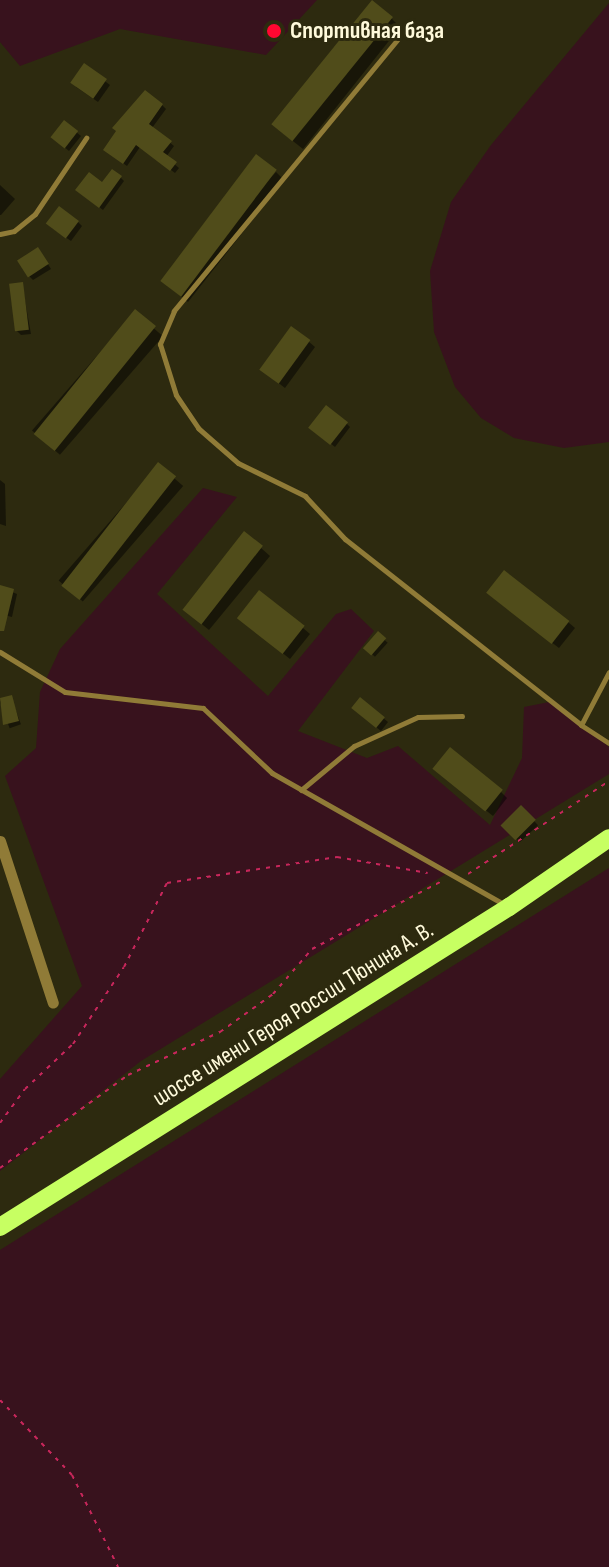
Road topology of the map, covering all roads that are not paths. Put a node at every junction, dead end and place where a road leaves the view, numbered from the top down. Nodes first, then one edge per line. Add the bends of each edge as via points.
1 (397, 40) dead end
2 (86, 138) dead end
3 (0, 234) edge
4 (0, 652) edge
5 (609, 672) edge
6 (462, 716) dead end
7 (581, 725) junction
8 (609, 743) edge
9 (301, 790) junction
10 (609, 838) edge
11 (0, 841) edge
12 (509, 907) junction
13 (53, 1003) dead end
14 (0, 1227) edge

1 - 7 lane via 174,311 160,344 176,395 198,428 238,463 305,496 345,539
2 - 3 lane via 35,214 14,231
4 - 9 lane via 65,692 203,708 272,773
5 - 7 lane
6 - 9 lane via 418,717 354,746
7 - 8 lane
9 - 12 lane
10 - 12 main road, шоссе имени Героя России Тюнина А. В.
11 - 13 street
12 - 14 main road, шоссе имени Героя России Тюнина А. В.

